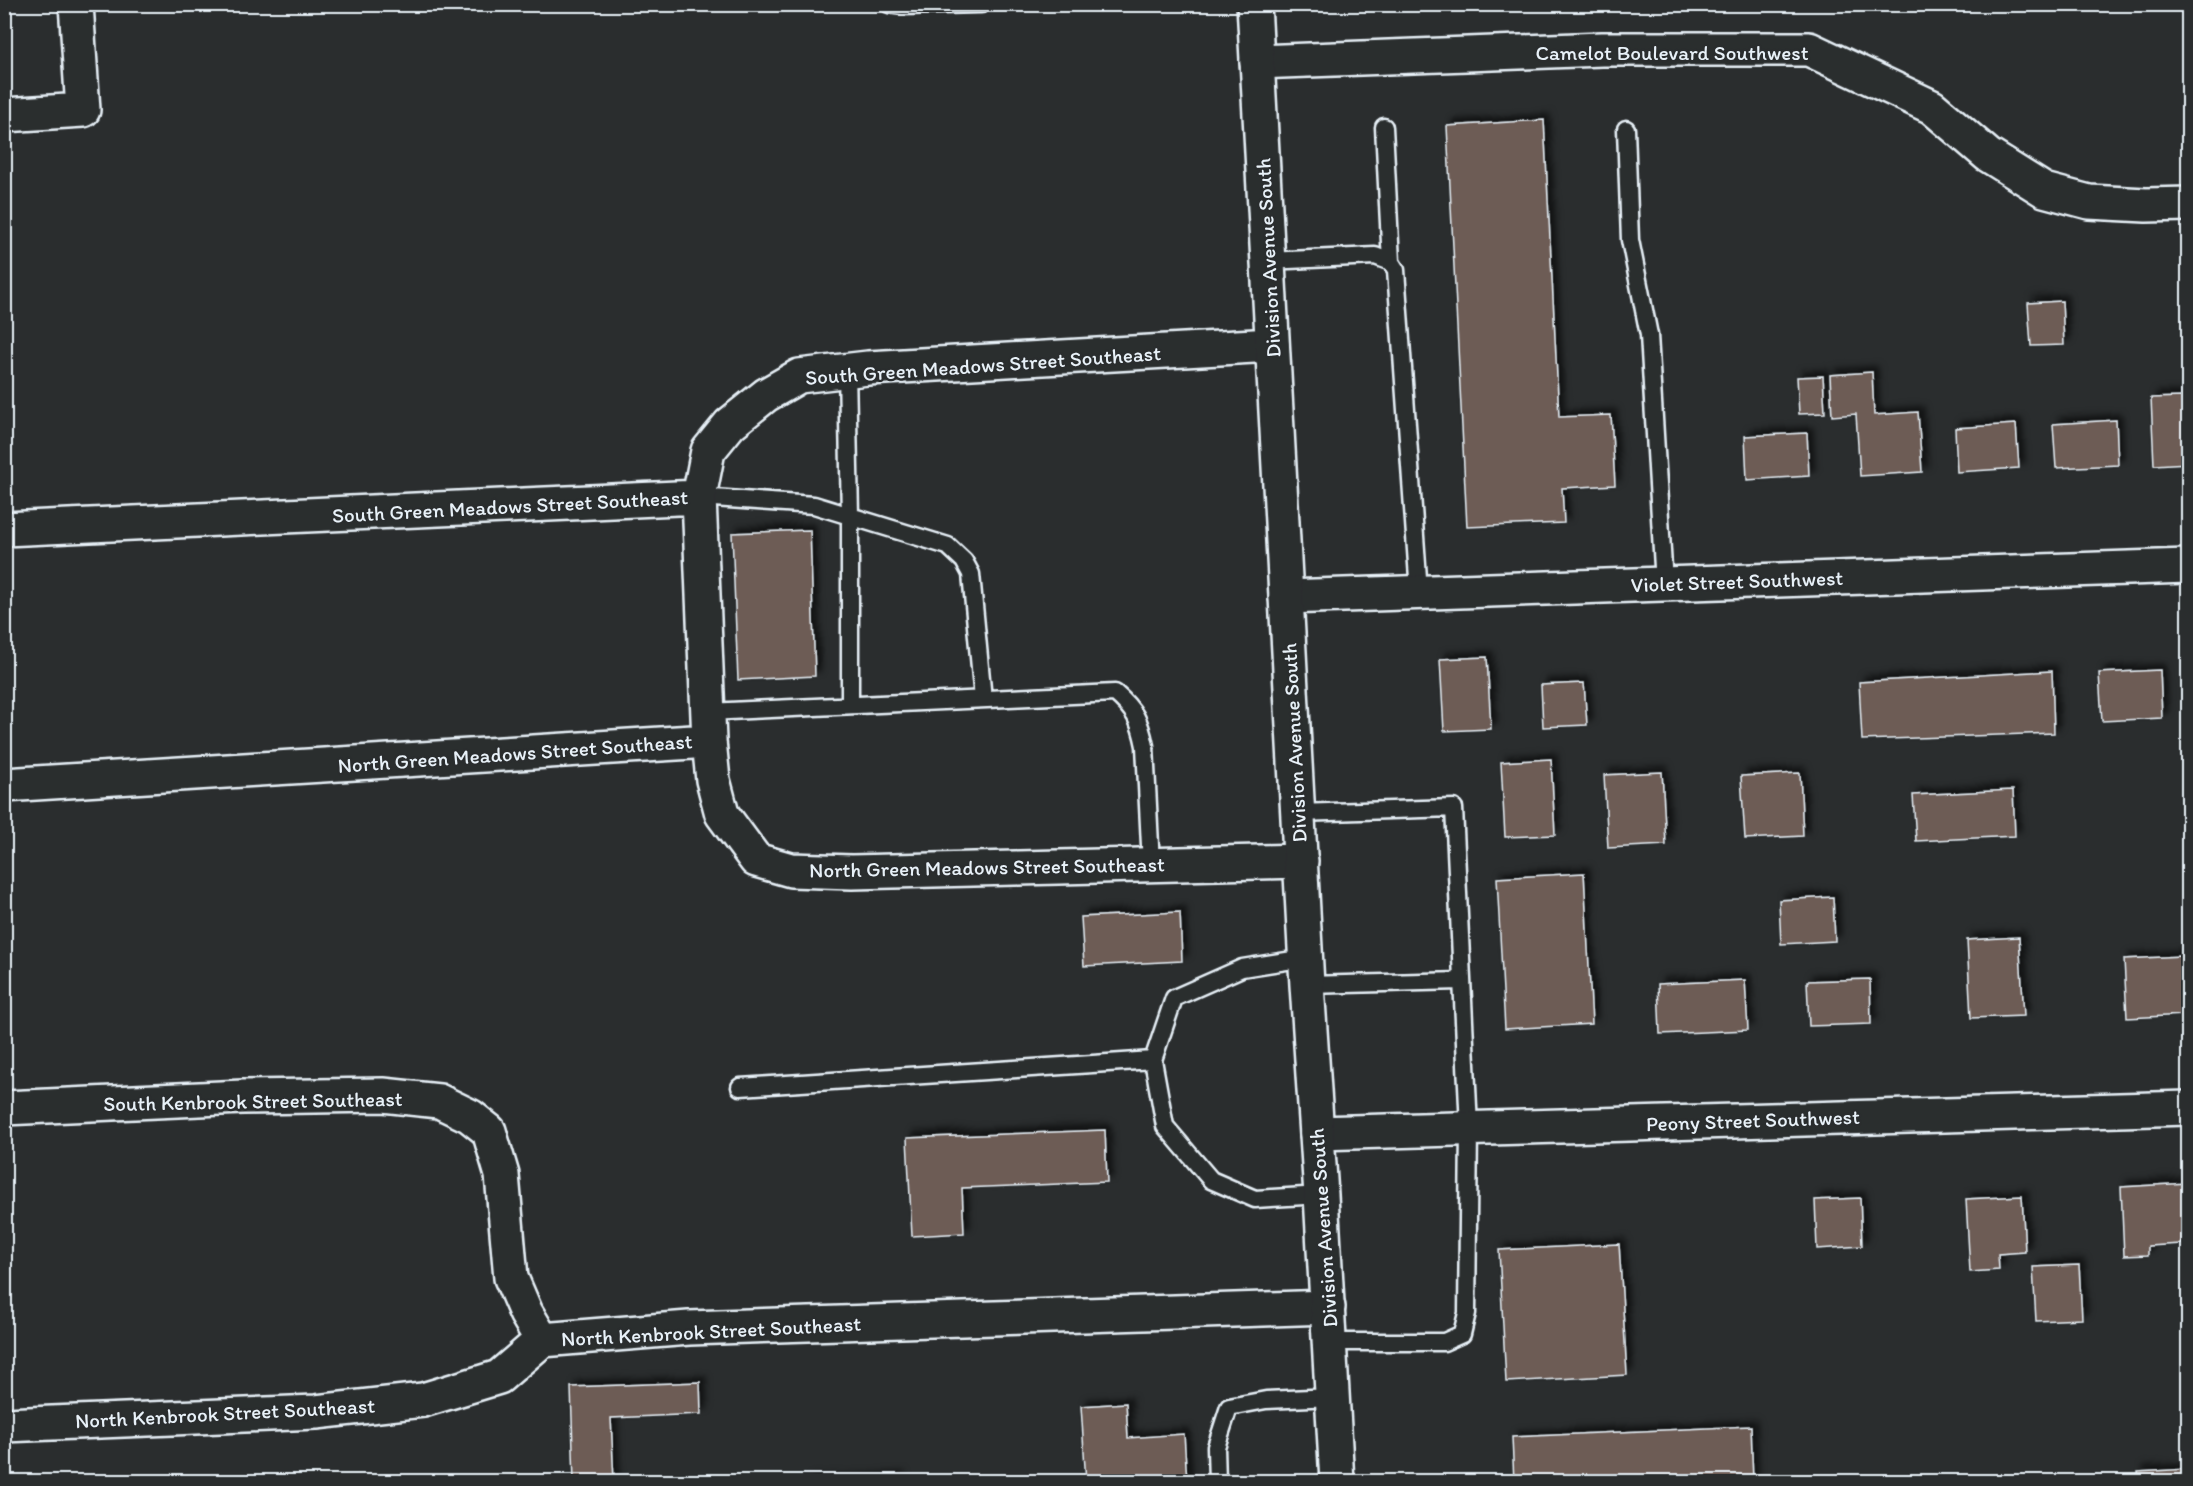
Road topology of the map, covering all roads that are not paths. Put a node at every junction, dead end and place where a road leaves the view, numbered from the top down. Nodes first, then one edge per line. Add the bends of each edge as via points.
1 (76, 4) edge
2 (890, 4) edge
3 (981, 4) edge
4 (1254, 4) edge
5 (1257, 62) junction
6 (4, 115) edge
7 (1384, 127) dead end
8 (1626, 129) dead end
9 (2188, 204) edge
10 (1267, 261) junction
11 (1391, 262) junction
12 (1272, 345) junction
13 (847, 371) junction
14 (699, 497) junction
15 (850, 516) junction
16 (4, 529) edge
17 (2188, 566) edge
18 (1664, 584) junction
19 (1419, 592) junction
20 (1286, 597) junction
21 (983, 699) junction
22 (850, 705) junction
23 (709, 727) junction
24 (4, 785) edge
25 (1298, 813) junction
26 (1301, 861) junction
27 (1151, 865) junction
28 (1306, 972) junction
29 (1461, 981) junction
30 (1153, 1060) junction
31 (740, 1087) dead end
32 (4, 1108) edge
33 (2188, 1108) edge
34 (1469, 1128) junction
35 (1317, 1133) junction
36 (1322, 1194) junction
37 (1328, 1307) junction
38 (542, 1340) junction
39 (1330, 1342) junction
40 (1332, 1397) junction
41 (4, 1425) edge
42 (1217, 1482) edge
43 (1337, 1482) edge

1 - 6 street via 83,110
2 - 3 lane
4 - 5 street, Division Avenue South
5 - 9 street, Camelot Boulevard Southwest via 1602,49 1809,49 1932,107 1988,155 2044,190 2089,202
5 - 10 street, Division Avenue South
7 - 11 lane
8 - 18 lane via 1630,240 1649,335
10 - 11 lane via 1375,256
10 - 12 street, Division Avenue South
11 - 19 lane via 1396,270
12 - 13 street, South Green Meadows Street Southeast
12 - 20 street, Division Avenue South
13 - 14 street, South Green Meadows Street Southeast via 799,376 766,395 730,424 708,451
13 - 15 lane
14 - 15 lane via 814,505
14 - 16 street, South Green Meadows Street Southeast
14 - 23 street
15 - 21 lane via 948,546 964,561 971,574
15 - 22 lane
17 - 18 street, Violet Street Southwest
18 - 19 street, Violet Street Southwest
19 - 20 street, Violet Street Southwest
20 - 25 street, Division Avenue South
21 - 22 lane
21 - 27 lane via 1115,693 1131,706 1142,727 1145,746
22 - 23 lane
23 - 24 street, North Green Meadows Street Southeast
23 - 27 street, North Green Meadows Street Southeast via 713,780 722,814 756,860 791,870 852,872
25 - 26 street, Division Avenue South
25 - 29 lane via 1454,808
26 - 27 street, North Green Meadows Street Southeast
26 - 28 street, Division Avenue South
28 - 29 lane
28 - 30 lane via 1242,968 1174,998
28 - 35 street, Division Avenue South
29 - 34 lane
30 - 31 lane
30 - 36 lane via 1165,1126 1211,1180 1255,1199
32 - 38 street, South Kenbrook Street Southeast via 243,1097 383,1095 439,1101 470,1116 489,1131 502,1176 511,1278
33 - 34 street, Peony Street Southwest
34 - 35 street, Peony Street Southwest
34 - 39 lane via 1467,1313 1462,1334 1444,1342
35 - 36 street, Division Avenue South
36 - 37 street, Division Avenue South
37 - 38 street, North Kenbrook Street Southeast via 689,1328
37 - 39 street, Division Avenue South
38 - 41 street, North Kenbrook Street Southeast via 499,1377 423,1400 316,1412
39 - 40 street, Division Avenue South
40 - 42 lane via 1266,1400 1229,1407 1216,1447
40 - 43 street, Division Avenue South

